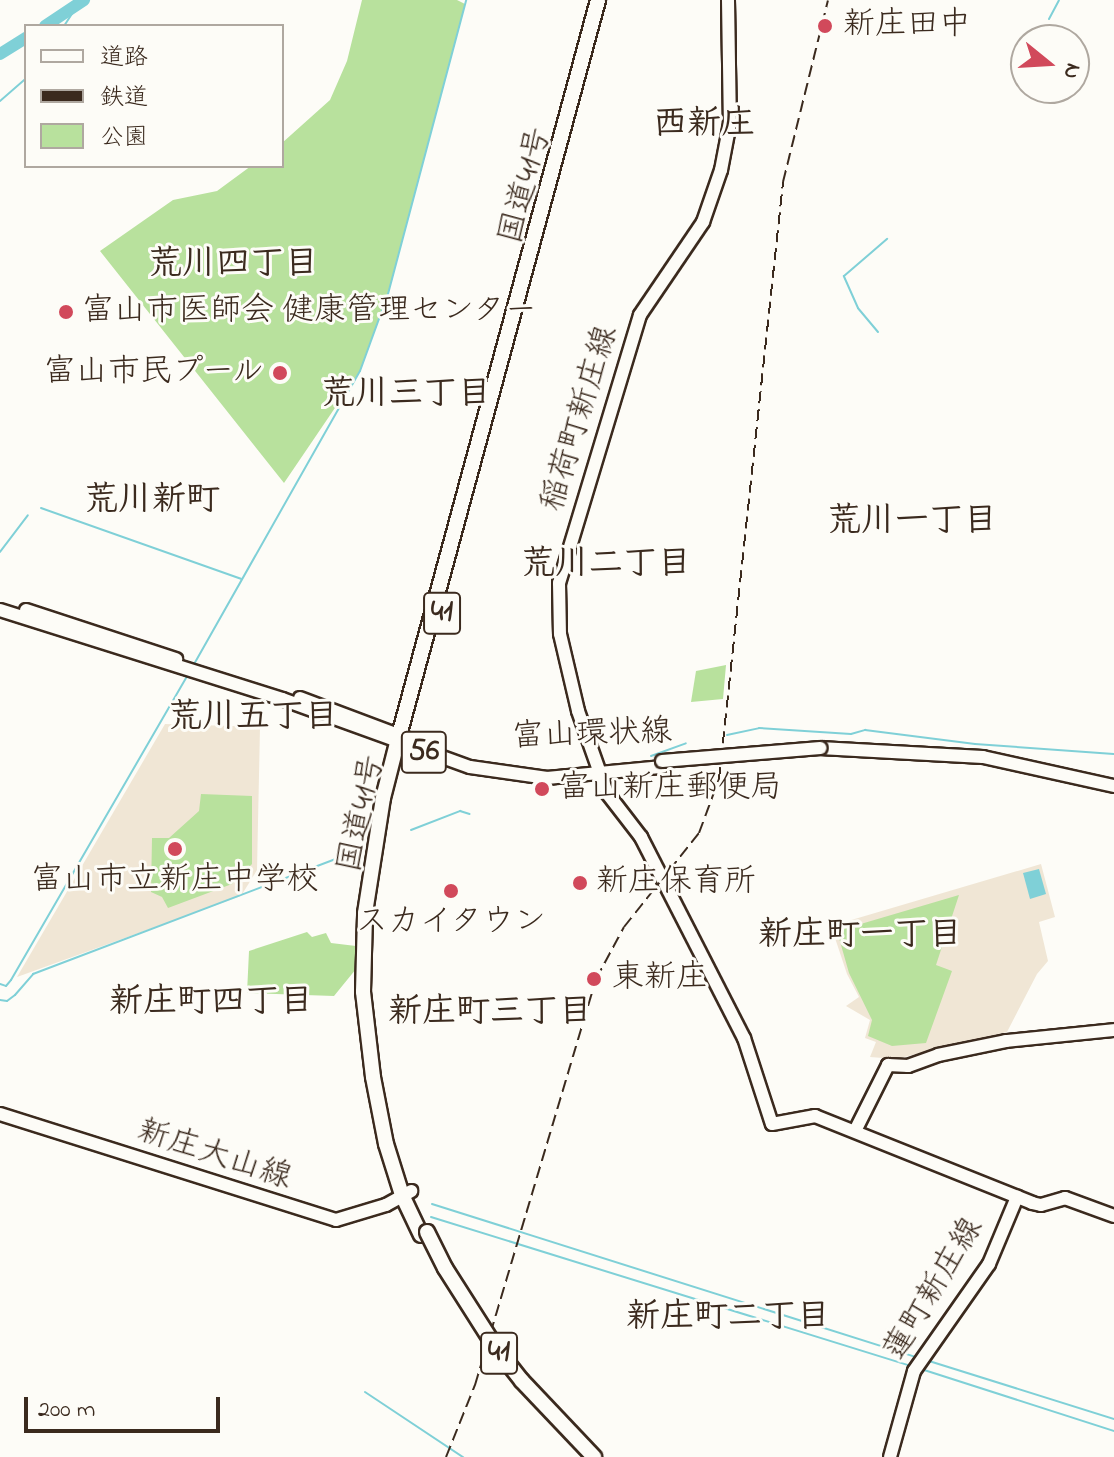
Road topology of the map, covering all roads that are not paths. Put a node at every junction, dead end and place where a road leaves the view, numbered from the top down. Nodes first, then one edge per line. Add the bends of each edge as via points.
1 (598, 0) edge
2 (606, 0) edge
3 (728, 0) edge
4 (0, 601) edge
5 (0, 610) edge
6 (193, 668) junction
7 (402, 740) junction
8 (820, 752) junction
9 (598, 770) junction
10 (1114, 786) edge
11 (1114, 793) edge
12 (1114, 1030) edge
13 (0, 1114) edge
14 (855, 1131) junction
15 (407, 1193) junction
16 (1017, 1197) junction
17 (1114, 1216) edge
18 (424, 1234) junction
19 (585, 1457) edge
20 (594, 1457) edge
21 (890, 1457) edge

1 - 7 highway, 国道41号 / 41
2 - 7 highway, 国道41号 / 41
3 - 9 main road, 稲荷町新庄線 via 730,123 721,170 703,222 640,315 559,583 560,634
4 - 6 main road, 富山環状線 / 56
5 - 6 main road, 富山環状線 / 56
6 - 7 main road, 富山環状線 / 56
7 - 9 main road, 富山環状線 / 56 via 497,766
7 - 15 highway, 国道41号 / 41 via 379,868 370,986 379,1076
8 - 9 main road, 富山環状線 / 56, bridge
8 - 10 main road, 富山環状線 / 56 via 983,757
8 - 11 main road, 富山環状線 / 56 via 980,764
9 - 14 main road, 稲荷町新庄線 via 607,793 641,837 723,994 751,1055 772,1124 815,1116
12 - 14 main road via 1006,1041 908,1066 888,1065
13 - 15 main road, 新庄大山線 via 322,1218 345,1219
14 - 16 main road, 蓮町新庄線
15 - 18 highway, 国道41号 / 41
16 - 17 main road via 1041,1205 1065,1198
16 - 21 main road, 蓮町新庄線 via 989,1264 915,1368
18 - 19 highway, 国道41号 / 41 via 447,1285 490,1352
18 - 20 highway, 国道41号 / 41, bridge via 496,1348

